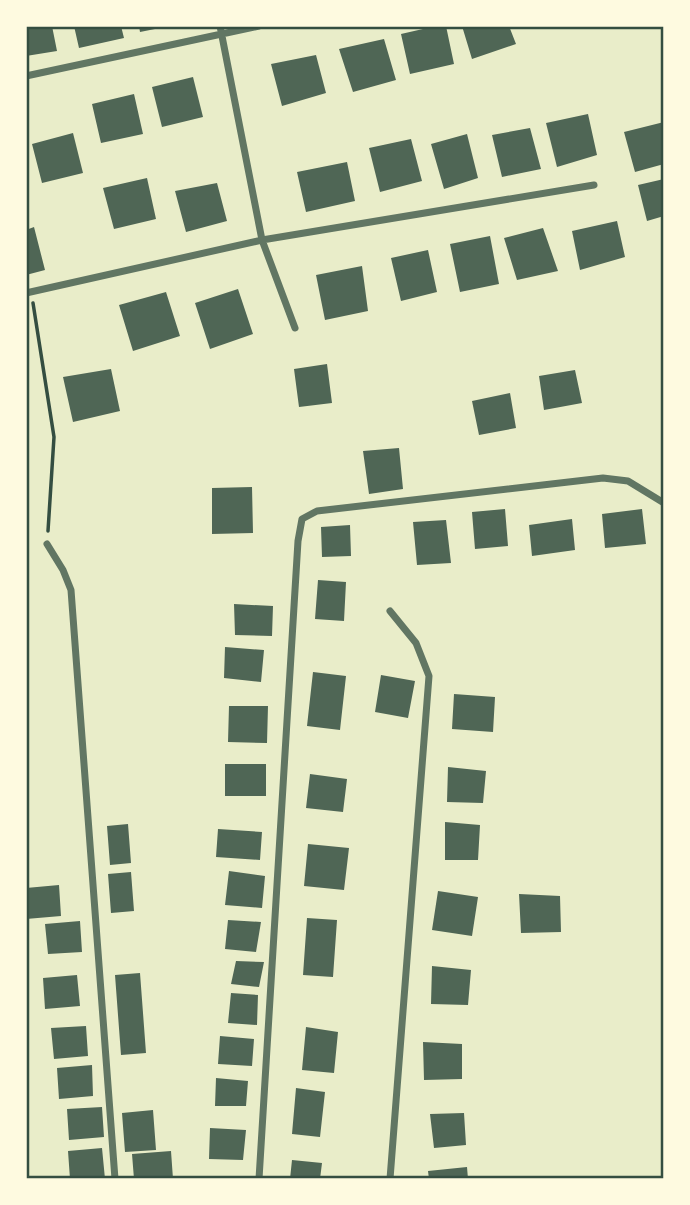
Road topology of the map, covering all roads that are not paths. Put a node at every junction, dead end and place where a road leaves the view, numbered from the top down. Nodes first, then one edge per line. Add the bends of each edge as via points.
1 (259, 26) edge
2 (221, 30) edge
3 (26, 76) edge
4 (594, 185) dead end
5 (262, 240) junction
6 (29, 293) edge
7 (295, 328) dead end
8 (664, 503) edge
9 (47, 544) road end
10 (390, 611) dead end
11 (116, 1179) edge
12 (259, 1179) edge
13 (390, 1179) edge

1 - 2 street
2 - 3 street
2 - 5 street
4 - 5 street
5 - 6 street
5 - 7 street
8 - 12 street via 628,481 603,478 317,511 302,519
9 - 11 street via 71,590
10 - 13 street via 416,643 429,676

